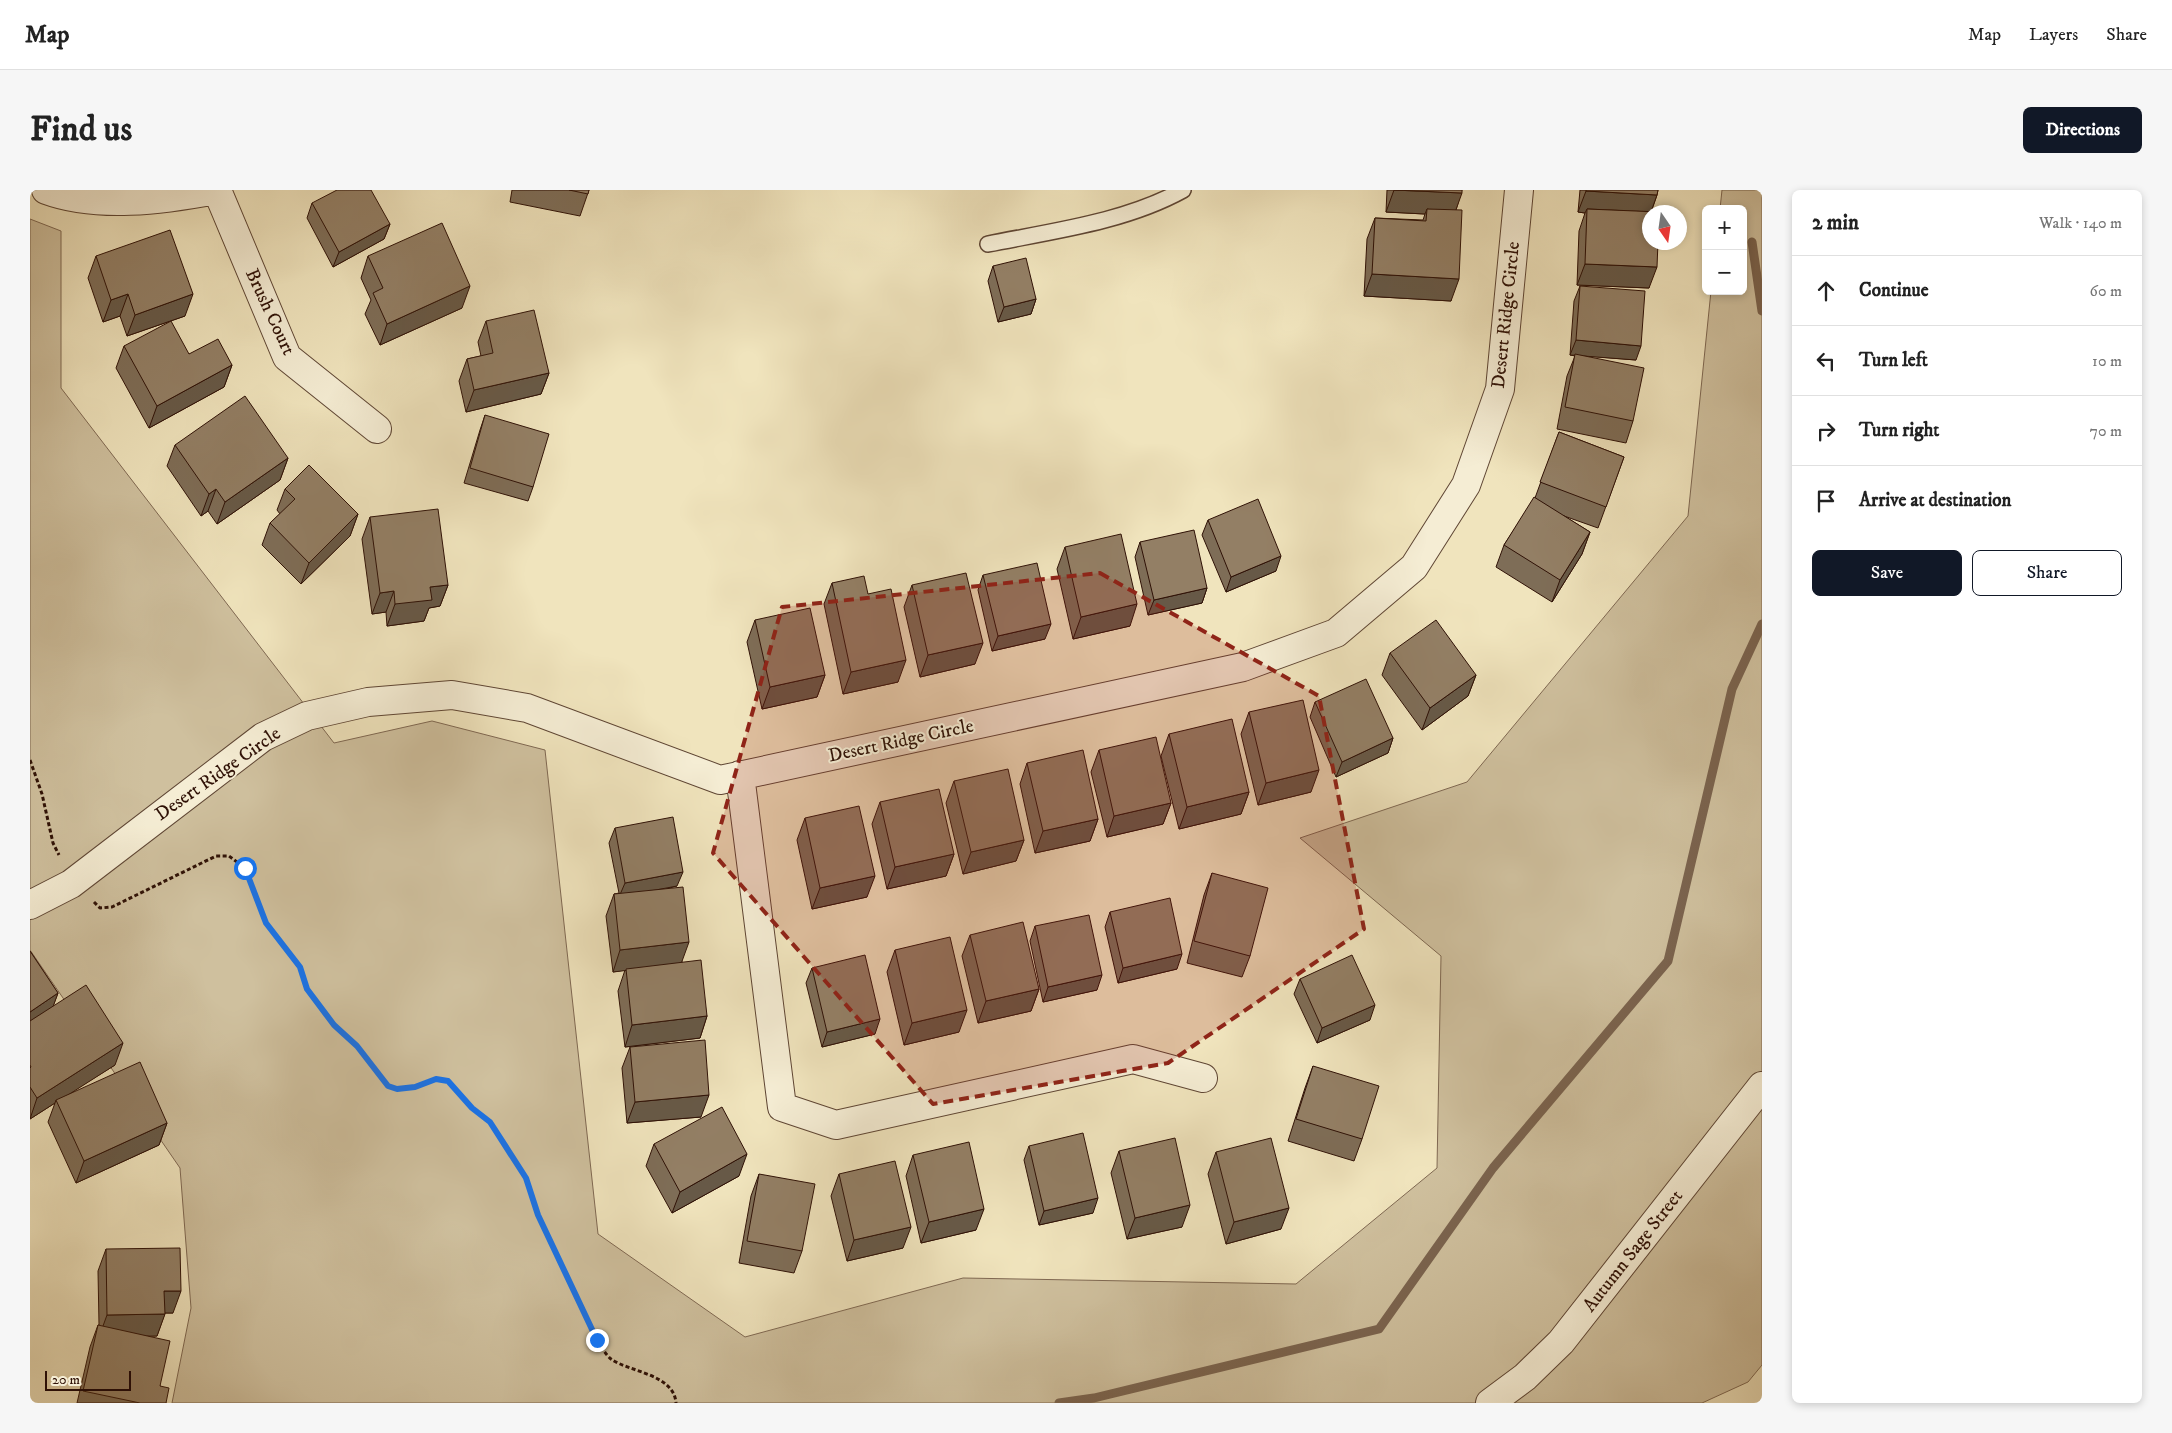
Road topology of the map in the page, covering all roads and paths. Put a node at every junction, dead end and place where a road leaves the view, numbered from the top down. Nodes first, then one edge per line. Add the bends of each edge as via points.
1 (46, 190) edge
2 (216, 190) edge
3 (1183, 190) edge
4 (1519, 190) edge
5 (988, 244) dead end
6 (377, 429) dead end
7 (30, 760) edge
8 (740, 775) junction
9 (59, 855) dead end
10 (94, 902) dead end
11 (30, 905) edge
12 (1203, 1078) dead end
13 (1762, 1086) edge
14 (676, 1403) edge
15 (1490, 1403) edge

1 - 2 street via 107,200 166,200
2 - 6 street, Brush Court via 287,357
3 - 5 lane via 1157,204 1085,224
4 - 8 street, Desert Ridge Circle via 1500,389 1466,485 1414,567 1336,634 1243,667
7 - 9 path
8 - 11 street, Desert Ridge Circle via 720,780 527,708 452,694 368,702 307,716 263,737 71,884
8 - 12 street via 782,1107 836,1125 1133,1059
10 - 14 path via 100,908 112,907 216,856 230,856 245,868 266,923 300,967 307,989 388,1086 397,1089 415,1087 436,1079 448,1081 472,1108 490,1122 526,1178 538,1215 597,1340 610,1359 646,1372 665,1384
13 - 15 street, Autumn Sage Street via 1561,1342 1525,1377

